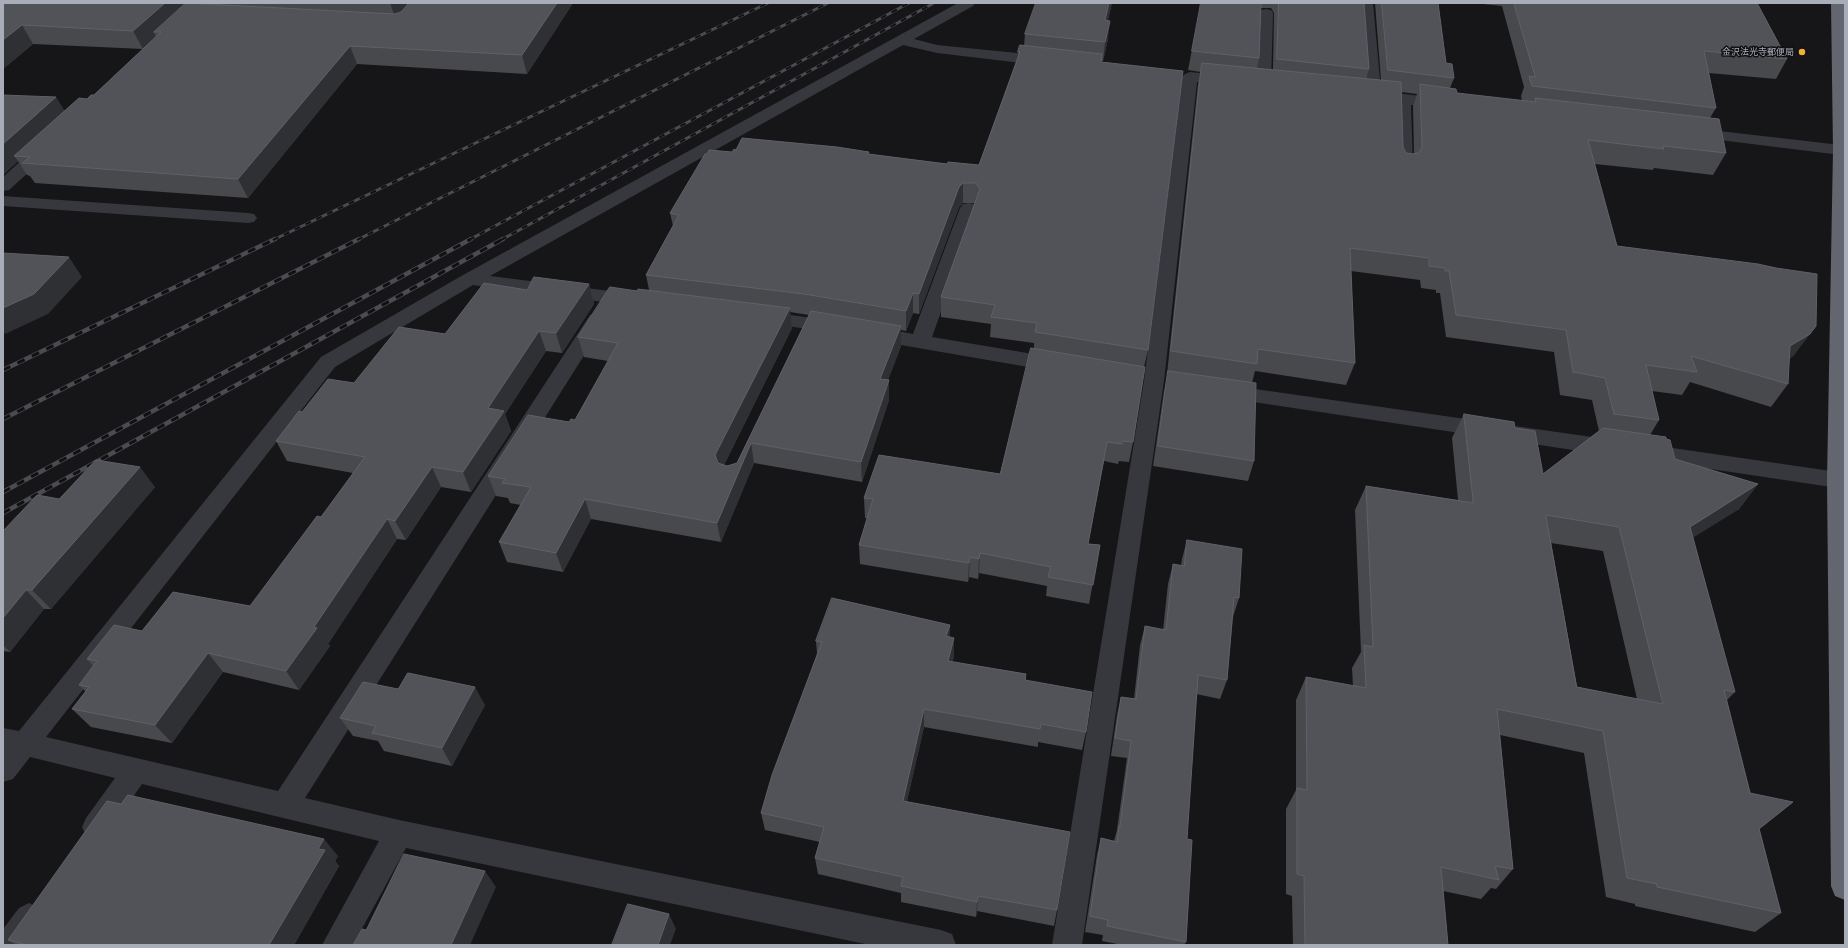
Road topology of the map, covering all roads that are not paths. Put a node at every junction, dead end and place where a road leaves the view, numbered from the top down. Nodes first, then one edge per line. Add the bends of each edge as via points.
1 (968, 3) edge
2 (1366, 3) edge
3 (1838, 3) edge
4 (1266, 13) dead end
5 (902, 40) junction
6 (1064, 63) edge
7 (1403, 99) junction
8 (1458, 105) edge
9 (1677, 131) edge
10 (56, 138) edge
11 (1842, 138) edge
12 (1405, 169) edge
13 (3, 186) edge
14 (3, 201) edge
15 (970, 208) dead end
16 (248, 218) dead end
17 (470, 279) junction
18 (610, 297) junction
19 (649, 302) edge
20 (744, 314) edge
21 (806, 322) junction
22 (920, 342) junction
23 (796, 343) edge
24 (1076, 368) edge
25 (1209, 389) edge
26 (1838, 480) junction
27 (14, 742) edge
28 (3, 770) edge
29 (136, 771) junction
30 (285, 805) junction
31 (399, 833) junction
32 (80, 848) edge
33 (1845, 886) edge
34 (42, 900) edge
35 (10, 945) edge
36 (337, 945) edge
37 (941, 945) edge
38 (1067, 945) edge

1 - 5 street
2 - 7 street via 1365,94
3 - 11 highway
4 - 38 street via 1271,85 1182,76 1154,381
5 - 6 street via 937,49
5 - 17 street
7 - 8 street
7 - 12 street
9 - 11 street
10 - 13 street
11 - 26 highway
14 - 16 street
15 - 22 street
17 - 18 street
17 - 27 street via 328,362
18 - 19 street
18 - 30 street
20 - 21 street
21 - 22 street
21 - 23 street
22 - 24 street
25 - 26 street
26 - 33 highway
27 - 28 street
27 - 29 street
29 - 30 street
29 - 32 street
30 - 31 street
31 - 36 street
31 - 37 street
34 - 35 street

